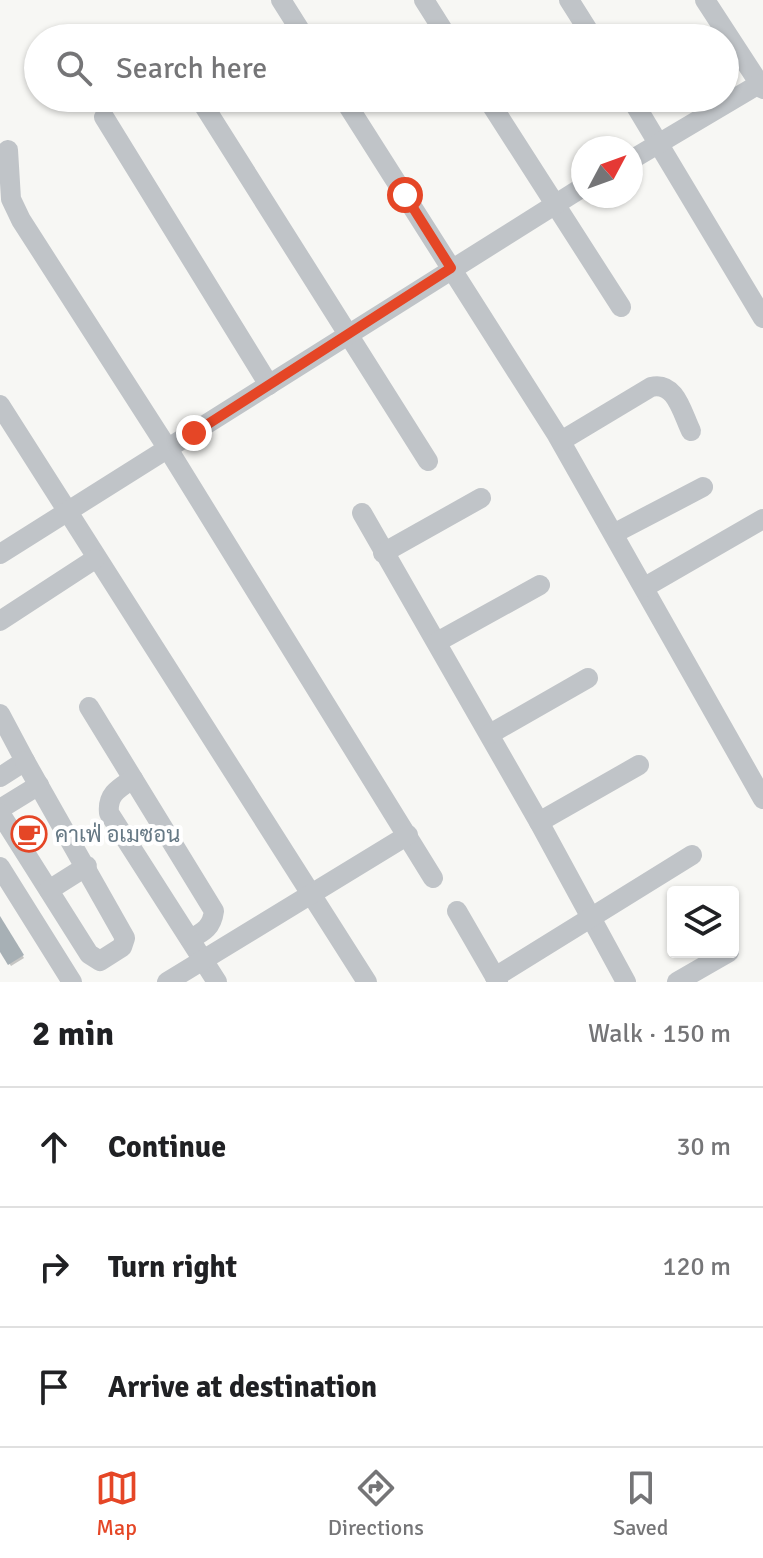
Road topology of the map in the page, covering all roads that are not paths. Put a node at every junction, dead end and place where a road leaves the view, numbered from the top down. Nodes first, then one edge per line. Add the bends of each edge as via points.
1 (281, 0) edge
2 (424, 0) edge
3 (569, 0) edge
4 (705, 0) edge
5 (296, 24) edge
6 (439, 24) edge
7 (584, 24) edge
8 (720, 24) edge
9 (739, 53) edge
10 (761, 87) edge
11 (739, 99) edge
12 (208, 112) edge
13 (352, 112) edge
14 (496, 112) edge
15 (640, 112) edge
16 (717, 112) edge
17 (104, 117) dead end
18 (660, 144) junction
19 (8, 150) dead end
20 (643, 153) edge
21 (571, 194) edge
22 (554, 204) junction
23 (451, 268) junction
24 (621, 307) dead end
25 (763, 318) edge
26 (349, 333) junction
27 (269, 385) junction
28 (0, 405) edge
29 (691, 431) dead end
30 (561, 441) junction
31 (168, 449) junction
32 (428, 461) dead end
33 (703, 487) dead end
34 (481, 498) dead end
35 (68, 513) junction
36 (362, 513) dead end
37 (763, 519) edge
38 (615, 533) junction
39 (383, 553) junction
40 (0, 554) edge
41 (95, 559) junction
42 (540, 585) dead end
43 (645, 587) junction
44 (0, 621) edge
45 (437, 642) junction
46 (588, 678) dead end
47 (89, 707) dead end
48 (0, 714) edge
49 (490, 734) junction
50 (25, 761) junction
51 (639, 765) dead end
52 (0, 777) edge
53 (133, 779) junction
54 (39, 785) junction
55 (763, 799) edge
56 (0, 811) edge
57 (539, 822) junction
58 (408, 835) junction
59 (692, 855) dead end
60 (87, 866) junction
61 (0, 867) edge
62 (433, 878) dead end
63 (49, 890) junction
64 (313, 894) junction
65 (457, 911) dead end
66 (590, 918) junction
67 (190, 939) junction
68 (718, 958) edge
69 (203, 960) junction
70 (496, 980) edge
71 (72, 982) edge
72 (167, 982) edge
73 (217, 982) edge
74 (367, 982) edge
75 (626, 982) edge
76 (677, 982) edge

1 - 5 street
2 - 6 street
3 - 7 street
4 - 8 street
9 - 10 street
10 - 11 street
12 - 26 street
13 - 23 street
14 - 22 street
15 - 18 street
16 - 18 street
17 - 27 street
18 - 20 street
18 - 25 street
19 - 31 street via 11,199 21,220
21 - 22 street
22 - 23 street
22 - 24 street
23 - 26 street
23 - 30 street
26 - 27 street
26 - 32 street
27 - 31 street
28 - 35 street
29 - 30 street via 670,389 662,384
30 - 38 street
31 - 35 street
31 - 58 street
33 - 38 street
34 - 39 street
35 - 40 street
35 - 41 street
36 - 39 street
37 - 43 street
38 - 43 street
39 - 45 street
41 - 44 street
41 - 64 street
42 - 45 street
43 - 55 street
45 - 49 street
46 - 49 street
47 - 53 street
48 - 50 street
49 - 57 street
50 - 52 street
50 - 54 street
51 - 57 street
53 - 67 street via 214,911 206,930
53 - 67 street via 113,793 109,813
54 - 56 street
54 - 60 street
56 - 63 street
57 - 66 street
58 - 62 street
58 - 64 street
59 - 66 street
60 - 63 street
60 - 63 street via 125,938 122,947 100,961 89,954
61 - 71 street
64 - 69 street
64 - 74 street
65 - 70 street
66 - 70 street
66 - 75 street
67 - 69 street
68 - 76 street
69 - 72 street
69 - 73 street

